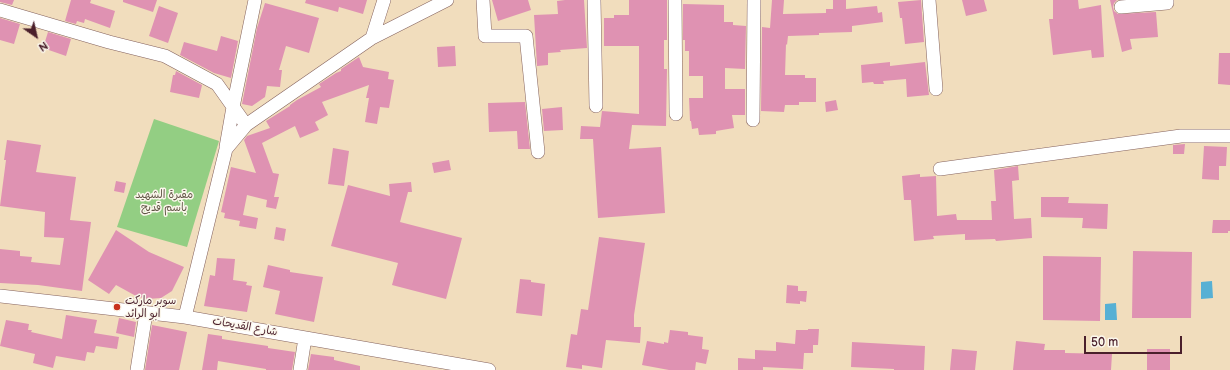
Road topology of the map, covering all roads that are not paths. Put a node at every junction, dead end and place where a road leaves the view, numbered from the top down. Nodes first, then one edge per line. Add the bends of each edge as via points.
1 (254, 0) edge
2 (384, 0) edge
3 (447, 0) edge
4 (483, 0) edge
5 (594, 0) edge
6 (675, 0) edge
7 (754, 0) edge
8 (929, 0) edge
9 (1167, 0) edge
10 (1121, 7) dead end
11 (0, 10) edge
12 (372, 38) junction
13 (936, 89) dead end
14 (596, 106) dead end
15 (233, 107) junction
16 (676, 114) dead end
17 (753, 120) dead end
18 (246, 125) junction
19 (1230, 136) edge
20 (226, 149) junction
21 (538, 152) dead end
22 (940, 169) dead end
23 (0, 296) edge
24 (146, 313) junction
25 (186, 317) junction
26 (305, 338) junction
27 (460, 367) edge
28 (137, 370) edge
29 (300, 370) edge
30 (489, 370) edge

1 - 15 street
2 - 12 street
3 - 12 street
4 - 21 street via 485,36 526,36
5 - 14 street
6 - 16 street
7 - 17 street
8 - 13 street
9 - 10 street via 1167,3
11 - 15 street via 165,56 217,84
12 - 18 street
15 - 18 street
15 - 20 street
18 - 20 street
19 - 22 street via 1181,136
20 - 25 street
23 - 24 street, شارع القديحات
24 - 25 street, شارع القديحات
24 - 28 street
25 - 26 street, شارع القديحات
26 - 27 street, شارع القديحات
26 - 29 street
27 - 30 street, شارع القديحات

